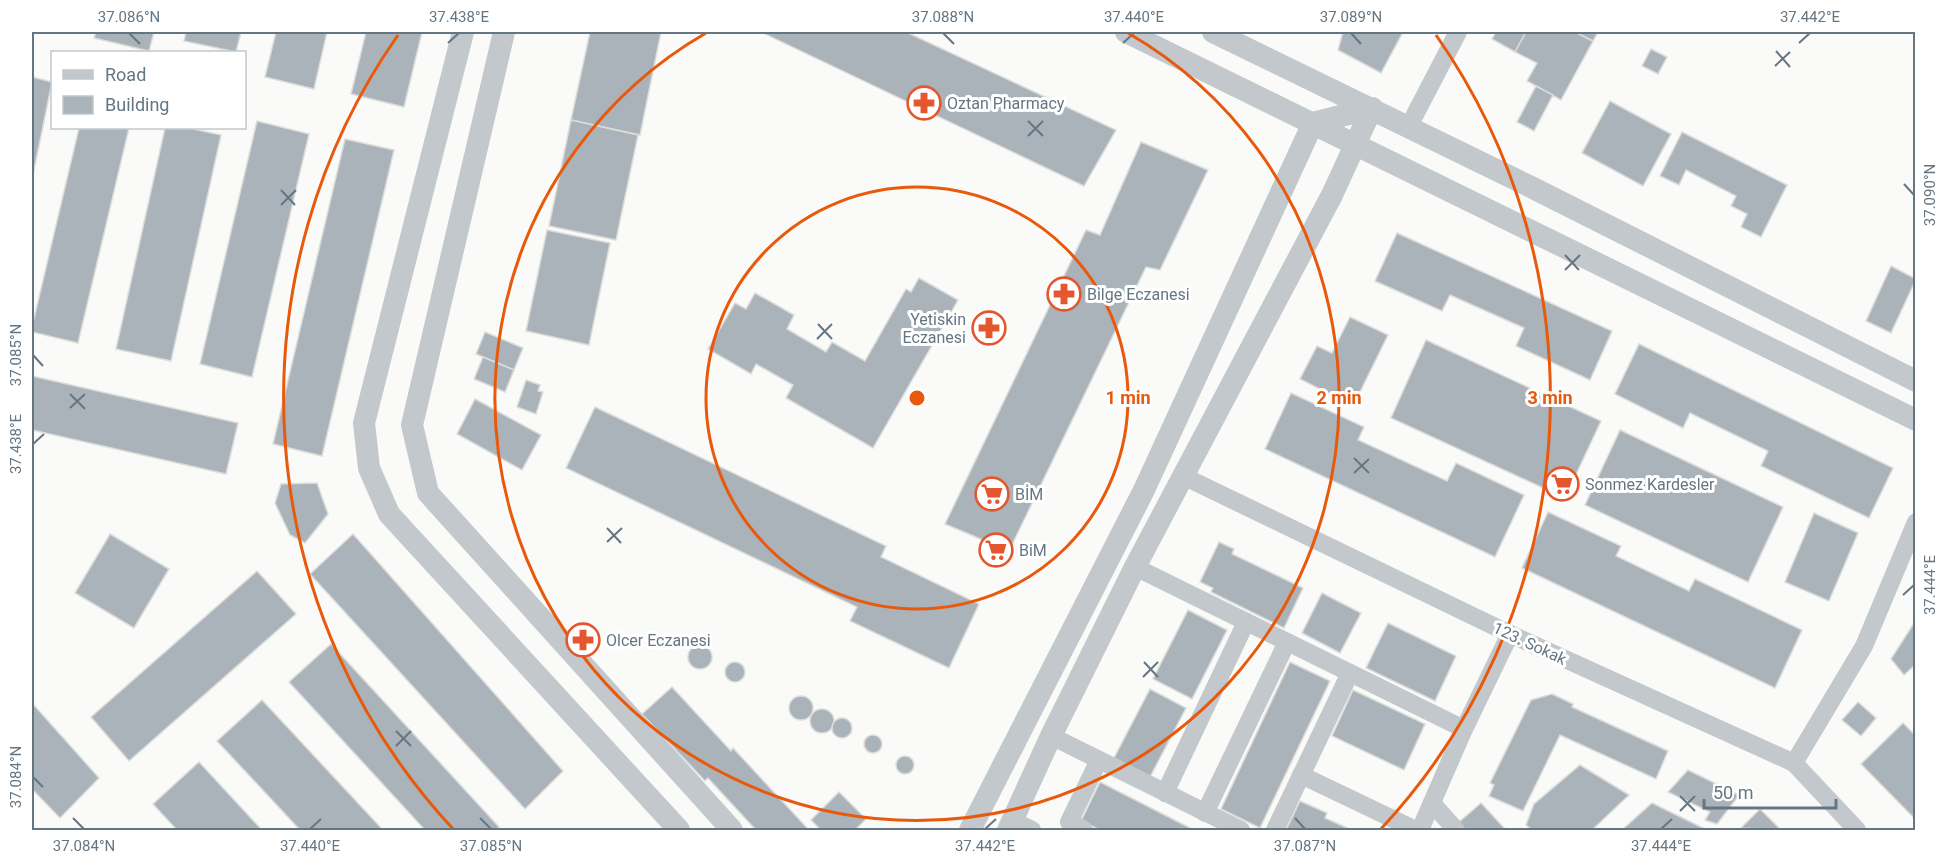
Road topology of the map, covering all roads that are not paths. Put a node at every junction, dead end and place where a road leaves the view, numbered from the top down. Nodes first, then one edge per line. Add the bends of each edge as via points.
1 (463, 32) edge
2 (504, 32) edge
3 (1126, 32) edge
4 (1213, 32) edge
5 (1458, 32) edge
6 (1372, 108) junction
7 (1313, 123) junction
8 (1409, 126) junction
9 (1356, 145) junction
10 (1916, 381) edge
11 (1916, 420) edge
12 (1185, 477) junction
13 (1916, 522) edge
14 (1135, 567) junction
15 (1246, 622) junction
16 (1510, 634) junction
17 (1287, 642) junction
18 (1350, 673) junction
19 (1464, 729) junction
20 (1051, 736) junction
21 (1099, 760) junction
22 (1794, 763) junction
23 (1301, 775) junction
24 (1165, 793) junction
25 (1432, 803) junction
26 (1205, 813) junction
27 (1018, 827) edge
28 (679, 831) edge
29 (732, 831) edge
30 (970, 831) edge
31 (1084, 831) edge
32 (1241, 831) edge
33 (1275, 831) edge
34 (1418, 831) edge
35 (1456, 831) edge
36 (1857, 831) edge

1 - 28 street via 364,423 369,468 389,514
2 - 29 street via 412,425 428,493
3 - 7 street
4 - 6 street
5 - 8 street
6 - 7 street
6 - 8 street
6 - 9 street
7 - 9 street
7 - 30 street via 1144,490
8 - 10 street
9 - 11 street
9 - 12 street
12 - 14 street
12 - 16 street, 123. Sokak
13 - 22 street via 1864,646
14 - 15 street
14 - 20 street
15 - 17 street
15 - 24 street
16 - 19 street
16 - 22 street, 123. Sokak
17 - 18 street
17 - 26 street
18 - 19 street
18 - 23 street
19 - 25 street
20 - 21 street
20 - 27 street
21 - 24 street
21 - 31 street via 1069,822
22 - 36 street, 123. Sokak
23 - 33 street
23 - 34 street
24 - 26 street
25 - 34 street
25 - 35 street
26 - 32 street

